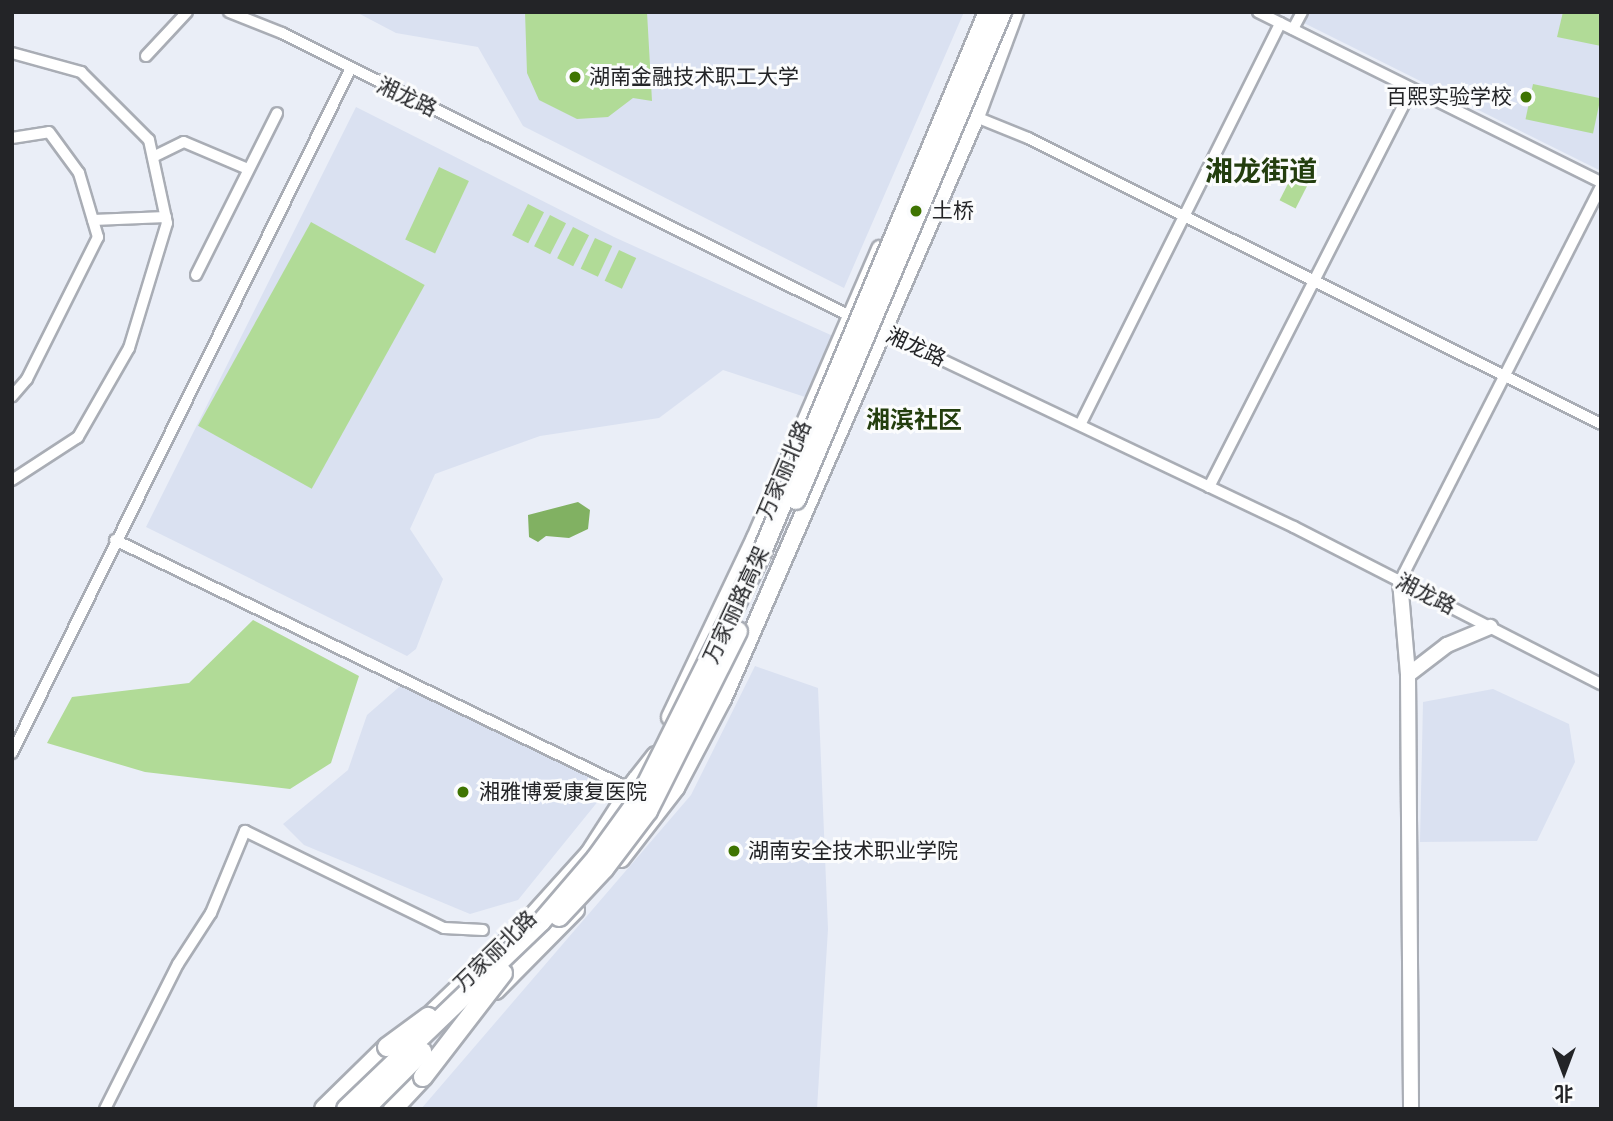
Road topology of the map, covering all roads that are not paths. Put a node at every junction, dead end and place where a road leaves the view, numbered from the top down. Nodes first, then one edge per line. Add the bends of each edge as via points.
1 (187, 12) edge
2 (229, 12) edge
3 (982, 12) edge
4 (988, 12) edge
5 (1002, 12) edge
6 (1015, 12) edge
7 (1258, 12) edge
8 (1302, 12) edge
9 (1280, 23) junction
10 (1293, 29) junction
11 (12, 52) edge
12 (146, 56) dead end
13 (350, 70) junction
14 (1412, 89) junction
15 (277, 113) dead end
16 (976, 117) junction
17 (12, 138) edge
18 (153, 157) junction
19 (248, 169) junction
20 (1601, 184) edge
21 (1184, 216) junction
22 (166, 217) junction
23 (93, 220) junction
24 (196, 275) dead end
25 (1314, 281) junction
26 (850, 316) junction
27 (883, 332) junction
28 (1505, 377) junction
29 (12, 396) edge
30 (1081, 423) junction
31 (1601, 424) edge
32 (812, 429) junction
33 (12, 481) edge
34 (1209, 487) junction
35 (116, 540) junction
36 (1400, 581) junction
37 (1490, 627) junction
38 (1408, 675) junction
39 (1601, 684) edge
40 (12, 753) edge
41 (630, 789) junction
42 (483, 930) dead end
43 (499, 970) junction
44 (105, 1109) edge
45 (324, 1109) edge
46 (334, 1109) edge
47 (346, 1109) edge
48 (365, 1109) edge
49 (377, 1109) edge
50 (393, 1109) edge
51 (1411, 1109) edge

1 - 12 street
2 - 13 street, 湘龙路 via 282,33
3 - 26 main road, 万家丽北路
4 - 32 highway, 万家丽路高架, bridge
5 - 43 highway, 万家丽路高架, bridge via 776,546 669,775 649,811 604,869
6 - 16 main road, 万家丽北路
7 - 9 street
8 - 10 street
9 - 10 street
9 - 21 street
10 - 14 street
11 - 18 street via 82,72 149,140
13 - 26 street, 湘龙路
13 - 35 street
14 - 20 street
14 - 25 street
15 - 19 street
16 - 21 street
16 - 27 main road, 万家丽北路
17 - 23 street via 49,132 79,173
18 - 19 street via 184,142
18 - 22 street
19 - 24 street
20 - 28 street
21 - 25 street
21 - 30 street
22 - 23 street
22 - 33 street via 130,348 78,437
23 - 29 street via 98,237 27,379
25 - 28 street
25 - 34 street
26 - 27 street, 湘龙路
26 - 41 main road, 万家丽北路 via 755,538 654,752
27 - 30 street, 湘龙路
27 - 49 main road, 万家丽北路 via 734,674 676,788 570,917
28 - 31 street
28 - 36 street
30 - 34 street, 湘龙路
32 - 41 highway, bridge via 658,753
32 - 43 highway, 万家丽路高架, bridge via 762,552 640,796 596,858
34 - 36 street, 湘龙路
35 - 40 street
35 - 41 street
36 - 37 street, 湘龙路
36 - 38 street
37 - 38 street via 1447,645
37 - 39 street, 湘龙路
38 - 51 street
41 - 46 main road, 万家丽北路 via 589,853 523,926
42 - 44 street via 444,928 245,831 211,914 178,964
43 - 45 highway, bridge via 387,1047
43 - 47 highway, 万家丽路高架, bridge
43 - 48 highway, 万家丽路高架, bridge
43 - 50 highway, bridge via 424,1077

